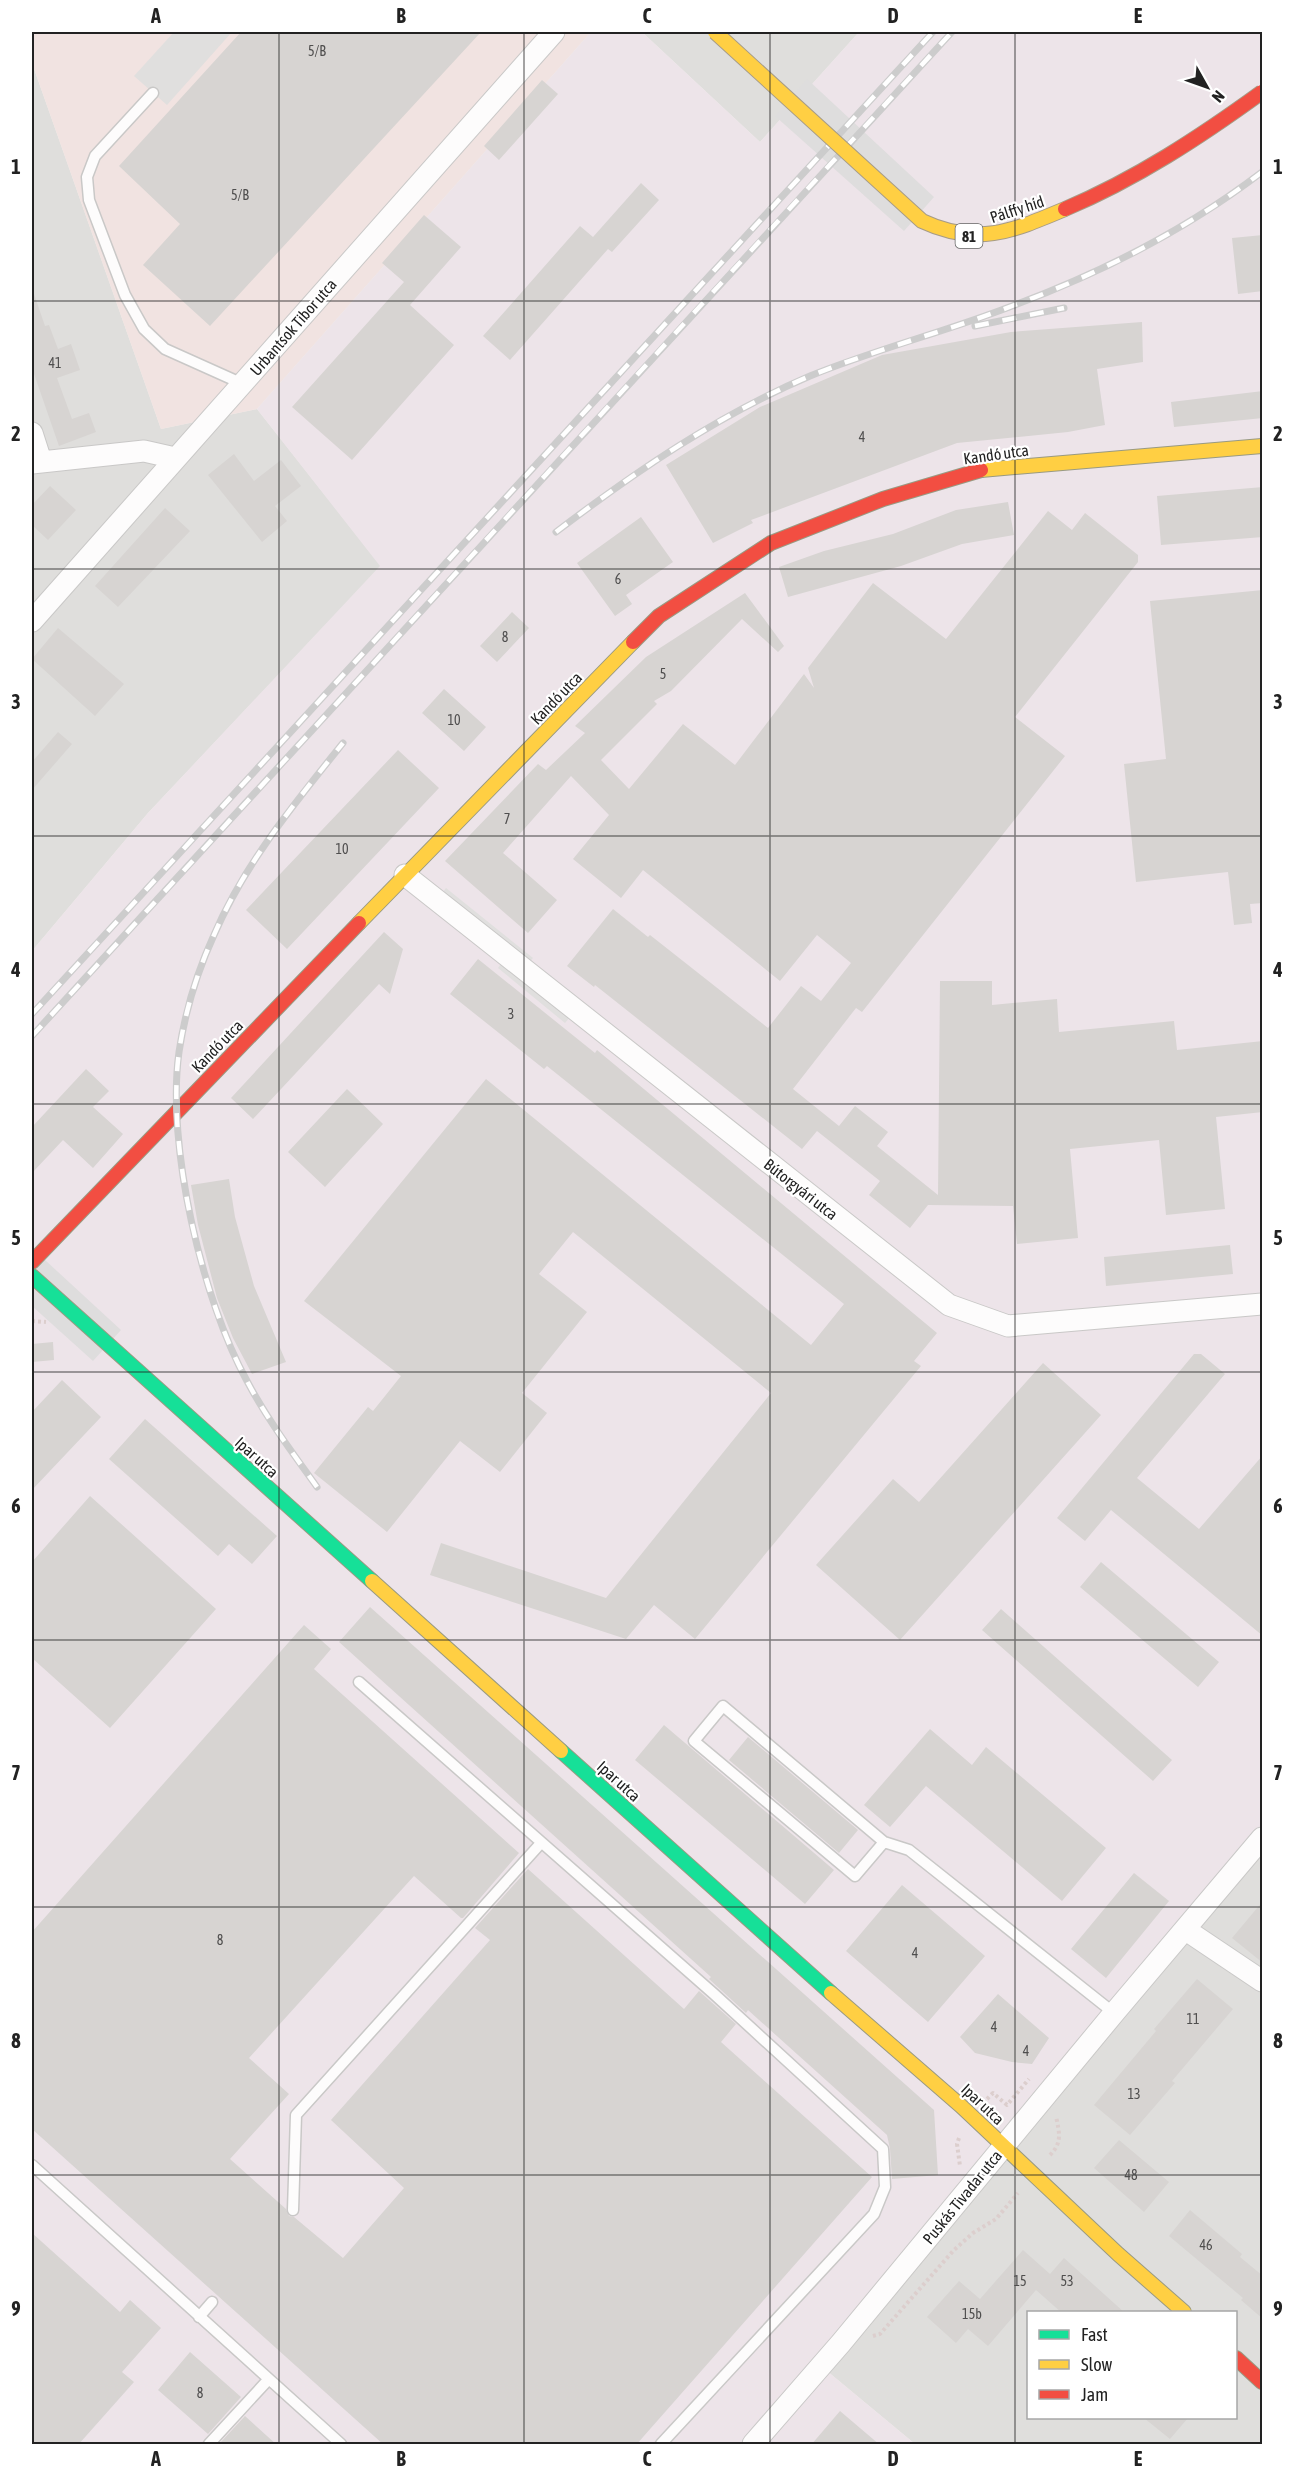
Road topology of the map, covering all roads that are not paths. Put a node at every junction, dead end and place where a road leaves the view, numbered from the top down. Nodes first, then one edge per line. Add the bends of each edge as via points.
1 (554, 32) edge
2 (715, 32) edge
3 (1263, 92) edge
4 (153, 93) dead end
5 (243, 384) junction
6 (32, 433) edge
7 (1263, 446) edge
8 (175, 458) junction
9 (36, 462) edge
10 (32, 621) edge
11 (405, 875) junction
12 (32, 1262) edge
13 (32, 1276) edge
14 (1263, 1304) edge
15 (359, 1682) dead end
16 (1263, 1838) edge
17 (884, 1842) junction
18 (541, 1843) junction
19 (1186, 1930) junction
20 (1263, 1981) edge
21 (1114, 2013) junction
22 (1004, 2146) junction
23 (32, 2165) edge
24 (293, 2210) dead end
25 (212, 2302) dead end
26 (1182, 2311) edge
27 (199, 2317) junction
28 (1237, 2359) edge
29 (268, 2380) junction
30 (1263, 2382) edge
31 (333, 2442) edge
32 (209, 2445) edge
33 (661, 2445) edge
34 (753, 2445) edge

1 - 5 street, Urbantsok Tibor utca
2 - 3 street, Pálffy híd / 81, bridge via 922,221 964,236 1017,229 1075,206 1149,167 1226,120
4 - 5 lane via 95,156 87,177 89,200 124,295 144,329 165,349
5 - 8 street, Urbantsok Tibor utca
6 - 9 street
7 - 11 street, Kandó utca via 982,470 883,499 771,543 659,616
8 - 9 street via 144,451
8 - 10 street, Urbantsok Tibor utca
11 - 12 street, Kandó utca
11 - 14 street, Bútorgyári utca via 949,1305 1008,1326
13 - 22 street, Ipar utca
15 - 18 lane
16 - 19 street, Puskás Tivadar utca
17 - 17 lane via 723,1706 694,1741 855,1876
17 - 21 lane via 909,1850
18 - 24 lane via 296,2115
18 - 33 lane via 883,2149 885,2187 874,2214
19 - 20 street
19 - 21 street, Puskás Tivadar utca
21 - 22 street, Puskás Tivadar utca
22 - 26 street, Ipar utca
22 - 34 street, Puskás Tivadar utca
23 - 27 lane
25 - 27 lane
27 - 29 lane
28 - 30 street
29 - 31 lane
29 - 32 lane

